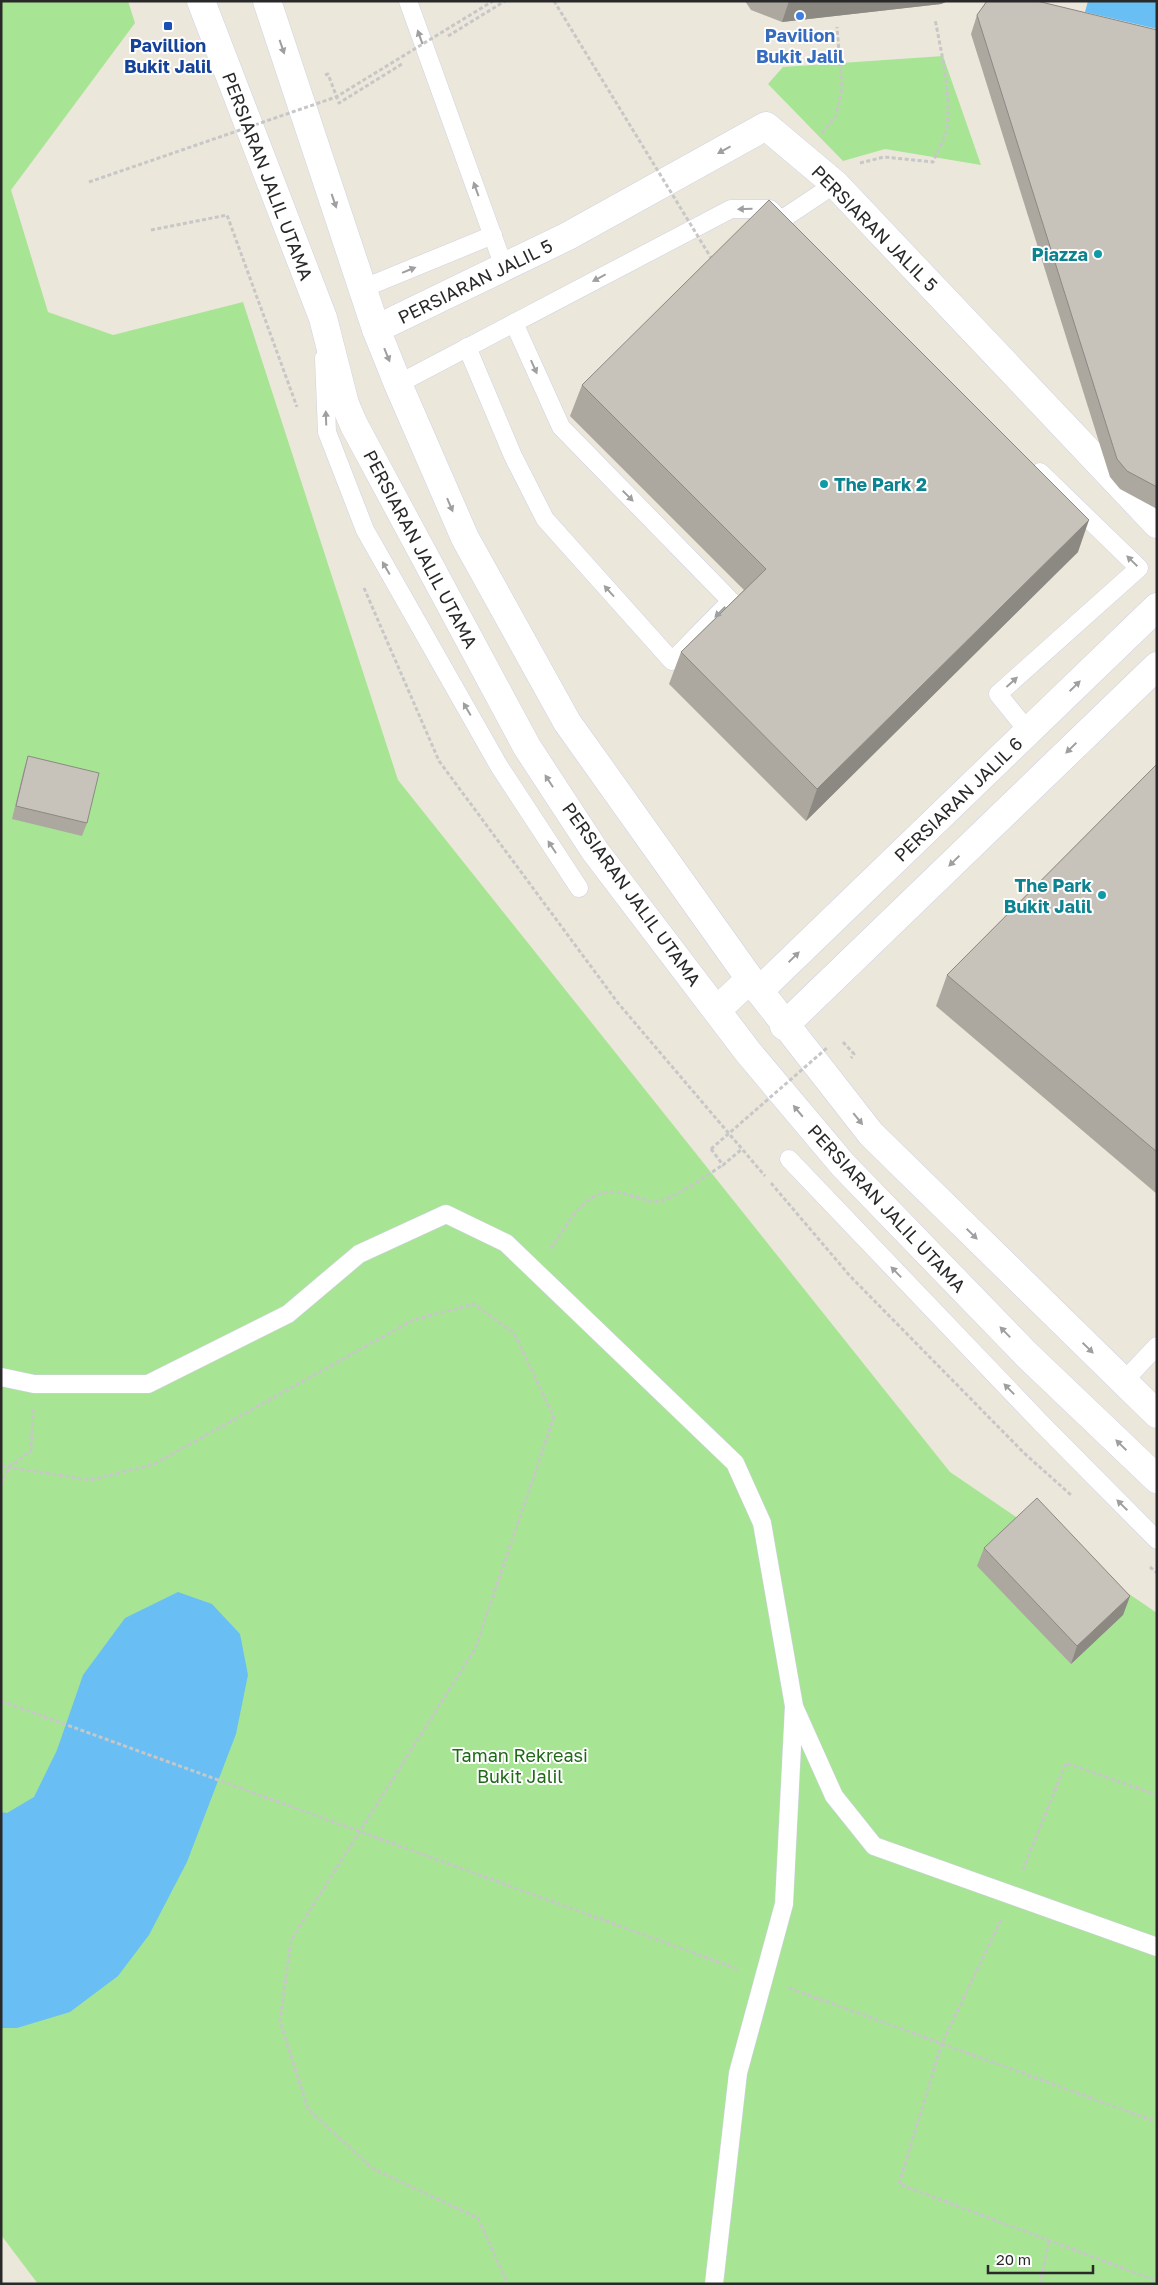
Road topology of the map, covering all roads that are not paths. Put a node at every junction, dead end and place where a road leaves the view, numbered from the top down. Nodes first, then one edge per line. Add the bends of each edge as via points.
1 (201, 1) edge
2 (267, 1) edge
3 (408, 1) edge
4 (843, 174) junction
5 (781, 220) junction
6 (796, 234) edge
7 (493, 235) junction
8 (504, 267) junction
9 (364, 288) junction
10 (323, 318) junction
11 (514, 323) junction
12 (376, 329) junction
13 (467, 347) junction
14 (398, 384) junction
15 (1024, 457) edge
16 (1157, 524) edge
17 (1157, 607) edge
18 (1157, 666) edge
19 (1028, 731) junction
20 (579, 888) dead end
21 (864, 889) junction
22 (894, 918) junction
23 (754, 985) junction
24 (717, 1010) junction
25 (784, 1026) junction
26 (789, 1159) dead end
27 (1157, 1346) edge
28 (1, 1377) edge
29 (1123, 1382) junction
30 (1157, 1414) edge
31 (1157, 1478) edge
32 (1157, 1540) edge
33 (794, 1706) junction
34 (1157, 1947) edge
35 (714, 2284) edge

1 - 10 street, PERSIARAN JALIL UTAMA
2 -> 9 street
7 -> 3 lane
4 - 5 lane
4 -> 8 street, PERSIARAN JALIL 5 via 766,126 568,236
4 - 16 street, PERSIARAN JALIL 5
5 - 6 lane
5 -> 11 lane via 770,209 731,209
7 - 8 lane
9 -> 7 lane
8 - 12 street, PERSIARAN JALIL 5
9 - 12 street
20 -> 10 lane via 499,766 365,530 327,432
24 -> 10 street, PERSIARAN JALIL UTAMA via 595,851 527,747 354,425 345,404
11 - 13 lane
11 -> 13 lane via 561,427 731,601 672,661 545,519 513,456
12 -> 14 street
13 - 14 lane
14 -> 23 street via 465,538 567,722
19 -> 15 lane via 998,694 1139,568
19 -> 17 street, PERSIARAN JALIL 6
18 -> 22 street
19 - 21 street, PERSIARAN JALIL 6
21 - 22 street
23 -> 21 street, PERSIARAN JALIL 6
22 - 25 street
23 - 24 street, PERSIARAN JALIL 6
23 - 25 street
31 -> 24 street, PERSIARAN JALIL UTAMA via 1027,1355 843,1165
25 -> 29 street via 871,1134
32 -> 26 lane
27 - 29 lane
28 - 33 lane via 34,1384 148,1384 288,1314 359,1254 446,1214 506,1243 735,1463 762,1523
29 - 30 street
33 - 34 lane via 834,1796 874,1846
33 - 35 lane via 784,1904 738,2073

